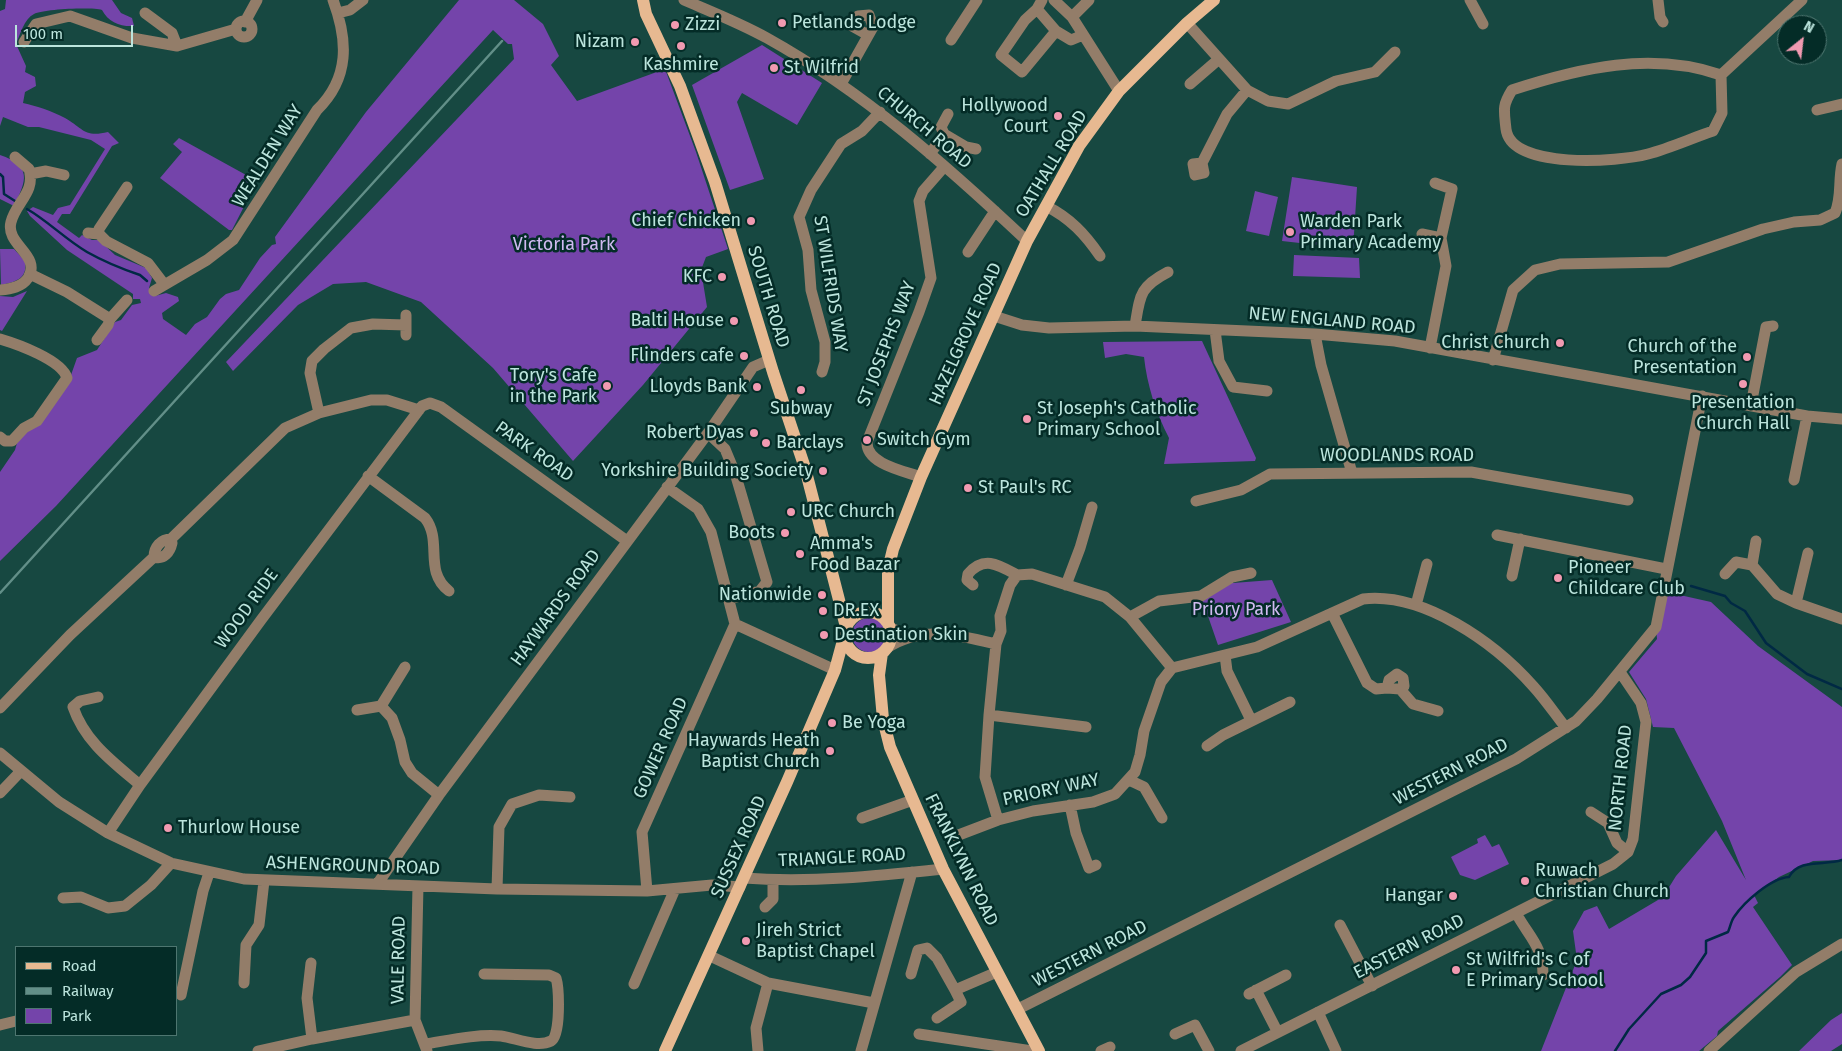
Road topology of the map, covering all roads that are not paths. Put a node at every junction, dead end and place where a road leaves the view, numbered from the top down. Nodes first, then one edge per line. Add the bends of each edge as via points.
1 (256, 0) edge
2 (333, 0) edge
3 (363, 0) edge
4 (635, 0) edge
5 (643, 0) edge
6 (684, 0) edge
7 (976, 0) edge
8 (1054, 0) edge
9 (1089, 0) edge
10 (1214, 0) edge
11 (1470, 0) edge
12 (1658, 0) edge
13 (1802, 0) edge
14 (1040, 4) edge
15 (145, 13) dead end
16 (338, 13) junction
17 (646, 14) junction
18 (1072, 17) junction
19 (1663, 22) dead end
20 (1187, 23) junction
21 (1484, 23) dead end
22 (1056, 30) junction
23 (868, 35) dead end
24 (1083, 35) junction
25 (951, 40) dead end
26 (24, 42) dead end
27 (177, 46) junction
28 (1395, 53) dead end
29 (1219, 59) junction
30 (1721, 75) junction
31 (841, 84) junction
32 (1190, 84) dead end
33 (1247, 90) junction
34 (1119, 91) junction
35 (1842, 104) edge
36 (1817, 110) dead end
37 (880, 112) junction
38 (948, 114) dead end
39 (944, 134) junction
40 (976, 149) dead end
41 (930, 154) junction
42 (15, 157) dead end
43 (1202, 163) dead end
44 (1842, 164) edge
45 (944, 167) junction
46 (30, 174) junction
47 (64, 176) dead end
48 (1435, 183) dead end
49 (127, 187) dead end
50 (1046, 206) junction
51 (995, 211) junction
52 (1835, 213) junction
53 (1842, 223) edge
54 (1422, 234) dead end
55 (1441, 238) junction
56 (1027, 241) junction
57 (968, 252) dead end
58 (1100, 256) dead end
59 (1168, 272) dead end
60 (30, 274) junction
61 (0, 290) edge
62 (127, 300) dead end
63 (994, 316) junction
64 (110, 319) junction
65 (406, 325) dead end
66 (1767, 325) dead end
67 (1135, 326) junction
68 (1215, 330) junction
69 (1315, 334) junction
70 (0, 339) edge
71 (97, 340) dead end
72 (1430, 348) junction
73 (769, 360) junction
74 (1493, 360) junction
75 (822, 372) dead end
76 (1267, 391) dead end
77 (1702, 396) junction
78 (1751, 405) junction
79 (419, 410) junction
80 (319, 413) junction
81 (1807, 416) junction
82 (1842, 418) edge
83 (708, 433) junction
84 (0, 437) edge
85 (1352, 472) junction
86 (368, 476) junction
87 (921, 477) junction
88 (1794, 480) dead end
89 (668, 487) junction
90 (1628, 500) dead end
91 (1196, 501) dead end
92 (1092, 506) dead end
93 (1496, 535) dead end
94 (1520, 539) junction
95 (627, 541) junction
96 (1756, 541) dead end
97 (1808, 553) dead end
98 (1427, 564) dead end
99 (1752, 566) junction
100 (1666, 569) junction
101 (1252, 573) dead end
102 (1017, 574) junction
103 (1725, 574) dead end
104 (1512, 576) dead end
105 (889, 584) junction
106 (972, 585) dead end
107 (1066, 585) junction
108 (449, 592) dead end
109 (840, 596) junction
110 (730, 599) junction
111 (1796, 603) junction
112 (1416, 605) junction
113 (866, 612) junction
114 (1332, 613) junction
115 (1130, 617) junction
116 (1842, 619) edge
117 (735, 624) junction
118 (889, 625) junction
119 (846, 630) junction
120 (908, 636) junction
121 (996, 644) junction
122 (885, 651) junction
123 (1224, 655) junction
124 (863, 657) junction
125 (405, 667) dead end
126 (1172, 668) junction
127 (835, 670) junction
128 (1620, 672) junction
129 (879, 675) junction
130 (98, 697) dead end
131 (1290, 702) dead end
132 (381, 706) junction
133 (0, 708) edge
134 (357, 710) dead end
135 (1438, 711) dead end
136 (989, 715) junction
137 (1251, 720) junction
138 (1086, 727) dead end
139 (1566, 728) junction
140 (1207, 746) dead end
141 (0, 753) edge
142 (20, 772) junction
143 (1129, 780) junction
144 (140, 786) junction
145 (0, 793) edge
146 (439, 795) junction
147 (570, 797) dead end
148 (913, 800) junction
149 (1070, 804) junction
150 (1591, 812) dead end
151 (862, 818) dead end
152 (1162, 818) dead end
153 (998, 820) junction
154 (108, 833) junction
155 (956, 836) dead end
156 (1628, 852) junction
157 (171, 863) junction
158 (1096, 865) dead end
159 (943, 869) junction
160 (912, 872) junction
161 (210, 873) junction
162 (1593, 874) joint
163 (773, 880) junction
164 (264, 881) junction
165 (742, 882) junction
166 (378, 883) junction
167 (418, 886) junction
168 (497, 889) junction
169 (675, 889) junction
170 (647, 891) junction
171 (63, 898) dead end
172 (765, 907) dead end
173 (1516, 913) junction
174 (1340, 925) dead end
175 (1842, 944) edge
176 (710, 956) junction
177 (311, 963) dead end
178 (997, 972) junction
179 (484, 974) dead end
180 (911, 974) dead end
181 (1286, 974) dead end
182 (1543, 975) dead end
183 (244, 983) dead end
184 (768, 983) junction
185 (634, 984) dead end
186 (1372, 986) junction
187 (955, 990) junction
188 (181, 995) dead end
189 (874, 1003) junction
190 (1018, 1009) junction
191 (1318, 1012) junction
192 (937, 1018) dead end
193 (415, 1020) junction
194 (15, 1021) edge
195 (0, 1025) edge
196 (1278, 1031) junction
197 (919, 1034) dead end
198 (1175, 1034) dead end
199 (312, 1039) junction
200 (426, 1048) edge
201 (265, 1050) edge
202 (665, 1051) edge
203 (758, 1051) edge
204 (861, 1051) edge
205 (1032, 1051) edge
206 (1038, 1051) edge
207 (1208, 1051) edge
208 (1241, 1051) edge
209 (1336, 1051) edge
210 (1709, 1051) edge

1 - 27 street via 241,26
2 - 16 street, WEALDEN WAY
3 - 16 street via 350,10
4 - 17 main road
5 - 17 main road
6 - 31 street, CHURCH ROAD via 768,39
7 - 25 street
8 - 18 street
9 - 18 street
10 - 20 main road, OATHALL ROAD
11 - 21 street
12 - 19 street
13 - 30 street
14 - 22 street
14 - 22 street via 1001,54 1022,72
15 - 27 street via 172,33
16 - 49 street, WEALDEN WAY via 344,60 334,91 317,110 233,240 211,258 159,288 148,264 94,233
17 - 73 main road, SOUTH ROAD via 672,67 703,148
18 - 24 street
20 - 29 street
20 - 34 main road, OATHALL ROAD
22 - 24 street via 1071,40
23 - 31 street
24 - 34 street
26 - 27 street via 36,24 70,16 132,38
28 - 33 street via 1375,72 1336,81 1288,104 1268,101
29 - 32 street
29 - 33 street
30 - 30 street via 1722,113 1713,131 1647,154 1589,161 1541,157 1522,151 1507,137 1503,105 1512,90 1565,73 1651,62
31 - 37 street, CHURCH ROAD
33 - 43 street via 1227,114
34 - 50 main road, OATHALL ROAD via 1079,146
35 - 36 street
37 - 41 street, CHURCH ROAD via 915,138
37 - 75 street, ST WILFRIDS WAY via 862,131 841,144 808,195 799,217 808,250 810,290 825,342
38 - 39 street via 941,127
39 - 40 street
39 - 41 street
41 - 45 street, CHURCH ROAD
42 - 46 street via 26,164
44 - 52 street via 1841,204
45 - 51 street, CHURCH ROAD
45 - 87 street, ST JOSEPHS WAY via 919,200 931,278 867,442 870,454 876,460
46 - 47 street via 46,172
46 - 60 street via 28,192 13,216 10,232 29,258
48 - 55 street via 1452,189
50 - 56 main road, OATHALL ROAD
50 - 58 street via 1070,219
51 - 56 street, CHURCH ROAD
51 - 57 street
52 - 53 street
52 - 74 street via 1820,220 1763,229 1668,262 1560,264 1535,270 1513,290
54 - 55 street
55 - 72 street via 1446,266 1438,287
56 - 63 main road, HAZELGROVE ROAD
59 - 67 street via 1150,281 1140,297
60 - 61 street via 19,286
60 - 64 street via 60,288
62 - 64 street
63 - 67 street, NEW ENGLAND ROAD via 1022,325 1049,328
63 - 87 main road, HAZELGROVE ROAD
64 - 71 street
65 - 80 street via 373,324 352,328 324,348 312,361 310,373
66 - 78 street
67 - 68 street, NEW ENGLAND ROAD
68 - 69 street, NEW ENGLAND ROAD
68 - 76 street via 1219,362 1233,387
69 - 72 street, NEW ENGLAND ROAD via 1395,341
69 - 85 street
70 - 84 street via 37,354 62,369 67,378 37,421 21,430 12,440 5,441
72 - 74 street, NEW ENGLAND ROAD
73 - 83 street, HAYWARDS ROAD via 753,367
73 - 109 main road, SOUTH ROAD via 792,427
74 - 77 street, NEW ENGLAND ROAD
77 - 78 street, NEW ENGLAND ROAD
77 - 100 street, WESTERN ROAD
78 - 81 street, NEW ENGLAND ROAD
79 - 80 street via 387,400 371,400
79 - 86 street, WOOD RIDE
79 - 95 street, PARK ROAD via 430,403 441,407
80 - 133 street via 285,428 171,539 158,544 154,557 70,635
81 - 82 street, NEW ENGLAND ROAD
81 - 88 street
83 - 89 street, HAYWARDS ROAD
83 - 110 street via 725,448 735,472 767,582 760,591
85 - 90 street, WOODLANDS ROAD via 1471,472
85 - 91 street, WOODLANDS ROAD via 1270,474 1241,490
86 - 108 street via 425,518 432,527 435,569 440,584
86 - 144 street, WOOD RIDE
87 - 105 main road, HAZELGROVE ROAD via 893,549 888,570
89 - 95 street, HAYWARDS ROAD
89 - 110 street via 698,510 711,532
92 - 107 street
93 - 94 street
94 - 100 street
94 - 104 street
95 - 146 street, HAYWARDS ROAD
96 - 99 street
97 - 111 street
98 - 112 street
99 - 103 street via 1736,562
99 - 111 street via 1777,594
100 - 128 street, WESTERN ROAD via 1656,627
101 - 115 street via 1232,577 1201,596 1159,601
102 - 106 street via 996,562 985,563 968,574 967,580
102 - 107 street via 1032,574
102 - 121 street via 1000,616 1002,631
105 - 113 main road, HAZELGROVE ROAD via 881,602
105 - 118 main road, HAZELGROVE ROAD
107 - 115 street via 1105,597
109 - 113 main road
109 - 119 main road, SOUTH ROAD
110 - 117 street
111 - 116 street
112 - 114 street via 1379,597 1353,602
112 - 139 street via 1451,620 1502,657 1533,686
113 - 118 main road via 883,617
113 - 119 main road via 854,616
114 - 123 street via 1257,647
114 - 135 street via 1367,683 1376,689 1387,688 1389,680 1397,674 1404,683 1400,689 1413,704
115 - 126 street
117 - 127 street
117 - 170 street, GOWER ROAD via 642,832
118 - 120 street
118 - 122 main road via 890,642
119 - 124 main road via 848,646
119 - 127 main road, SUSSEX ROAD
120 - 121 street via 960,635
120 - 122 street
121 - 136 street
122 - 124 main road
122 - 129 main road, FRANKLYNN ROAD
123 - 126 street
123 - 137 street via 1227,671
124 - 127 main road via 844,661
124 - 129 main road
125 - 132 street
126 - 143 street, PRIORY WAY via 1161,682 1144,731 1140,756
127 - 165 main road, SUSSEX ROAD
128 - 139 street, WESTERN ROAD via 1597,700
128 - 156 street, NORTH ROAD via 1641,703 1646,722 1633,839
129 - 148 main road, FRANKLYNN ROAD via 883,719 890,747
130 - 144 street via 80,700 73,707 78,721 97,748
131 - 137 street
132 - 134 street
132 - 146 street via 392,718 405,762 412,773
136 - 138 street
136 - 153 street via 985,777
137 - 140 street
139 - 190 street, WESTERN ROAD via 1516,760
141 - 142 street, ASHENGROUND ROAD
142 - 145 street
142 - 154 street, ASHENGROUND ROAD
143 - 149 street, PRIORY WAY via 1115,794 1093,802
143 - 152 street via 1144,787
144 - 154 street, WOOD RIDE
146 - 166 street, HAYWARDS ROAD
147 - 168 street via 539,795 512,804 499,827
148 - 151 street
148 - 159 main road, FRANKLYNN ROAD
149 - 153 street, PRIORY WAY
149 - 158 street via 1076,833 1089,868
150 - 156 street via 1608,823 1617,842
153 - 155 street, PRIORY WAY
154 - 157 street, ASHENGROUND ROAD
156 - 162 street, NORTH ROAD
157 - 161 street, ASHENGROUND ROAD
157 - 171 street via 125,906 108,908 81,897
159 - 160 street, TRIANGLE ROAD
159 - 178 main road, FRANKLYNN ROAD
160 - 163 street, TRIANGLE ROAD
160 - 189 street
161 - 164 street, ASHENGROUND ROAD
161 - 188 street via 203,891
162 - 173 street, EASTERN ROAD
163 - 165 street, TRIANGLE ROAD
163 - 172 street via 773,899
164 - 166 street, ASHENGROUND ROAD
164 - 183 street via 259,925 246,945
165 - 169 street, ASHENGROUND ROAD
165 - 176 main road, SUSSEX ROAD
166 - 167 street, ASHENGROUND ROAD
167 - 168 street, ASHENGROUND ROAD
167 - 193 street, VALE ROAD
168 - 170 street, ASHENGROUND ROAD
169 - 170 street, ASHENGROUND ROAD
169 - 185 street
173 - 182 street via 1540,949
173 - 186 street, EASTERN ROAD
174 - 186 street
175 - 210 street via 1796,972
176 - 184 street
176 - 202 main road, SUSSEX ROAD
177 - 199 street via 308,998
178 - 187 street
178 - 190 main road, FRANKLYNN ROAD
179 - 200 street via 549,975 556,978 555,1038 536,1043 500,1036 473,1037
180 - 187 street via 918,950 927,948 937,958
181 - 196 street via 1253,992
184 - 189 street
184 - 203 street via 756,1028
186 - 191 street, EASTERN ROAD
187 - 192 street via 961,1002
189 - 204 street
190 - 206 main road, FRANKLYNN ROAD
191 - 196 street, EASTERN ROAD
191 - 209 street
193 - 199 street, VALE ROAD
193 - 200 street
194 - 195 street
196 - 208 street, EASTERN ROAD
197 - 205 street
198 - 207 street via 1195,1025
199 - 201 street, VALE ROAD

